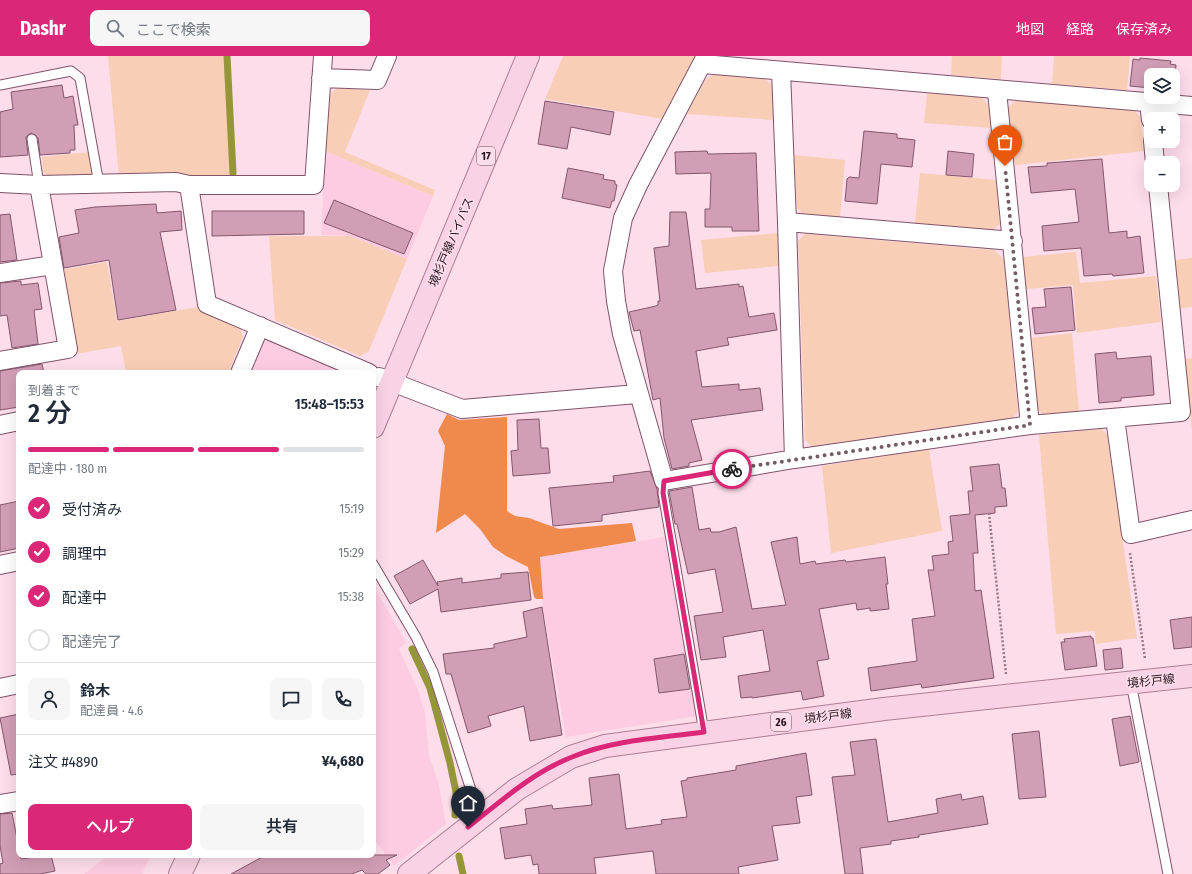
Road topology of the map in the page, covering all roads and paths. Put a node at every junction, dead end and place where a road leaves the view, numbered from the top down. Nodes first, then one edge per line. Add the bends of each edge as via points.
1 (323, 56) edge
2 (528, 56) edge
3 (385, 57) edge
4 (705, 60) edge
5 (781, 72) junction
6 (321, 78) junction
7 (0, 85) edge
8 (997, 91) junction
9 (1192, 106) edge
10 (1150, 111) edge
11 (32, 139) dead end
12 (0, 183) edge
13 (99, 184) junction
14 (39, 185) junction
15 (189, 185) junction
16 (1159, 192) edge
17 (787, 222) junction
18 (1013, 241) junction
19 (53, 265) junction
20 (0, 273) edge
21 (260, 326) junction
22 (0, 361) edge
23 (241, 370) edge
24 (362, 370) edge
25 (382, 379) edge
26 (638, 394) junction
27 (376, 411) edge
28 (1115, 418) junction
29 (16, 421) edge
30 (0, 425) edge
31 (1030, 425) junction
32 (794, 459) junction
33 (664, 481) junction
34 (989, 513) dead end
35 (1192, 520) edge
36 (1132, 534) junction
37 (16, 561) edge
38 (0, 564) edge
39 (376, 569) edge
40 (1006, 675) dead end
41 (1192, 676) edge
42 (1140, 682) junction
43 (16, 685) edge
44 (0, 688) edge
45 (704, 732) junction
46 (16, 801) edge
47 (0, 804) edge
48 (480, 818) junction
49 (188, 858) edge
50 (180, 874) edge
51 (409, 874) edge
52 (1168, 874) edge

1 - 6 street
2 - 25 main road, 境杉戸線バイパス / 17
3 - 6 street via 377,80
4 - 5 street
4 - 26 street via 638,185 623,218 617,245 614,271 616,301
5 - 8 street
5 - 17 street
6 - 15 street via 314,185
7 - 13 lane via 71,71 77,74 80,78
8 - 10 street
8 - 18 street
9 - 10 street
11 - 14 lane
12 - 14 street
13 - 14 street
13 - 15 street via 176,182
14 - 19 street
15 - 21 street via 207,304
16 - 28 street via 1181,412
17 - 18 street
17 - 32 street
18 - 31 street
19 - 20 street
19 - 22 street via 68,349
21 - 23 street
21 - 24 street
25 - 26 street via 462,409
25 - 27 main road, 境杉戸線バイパス / 17
26 - 33 street
28 - 31 street
28 - 36 street
29 - 30 street
31 - 32 street
32 - 33 street
33 - 45 lane via 663,493
34 - 40 path
35 - 36 street
36 - 42 path via 1129,544
37 - 38 street
39 - 48 lane via 416,637 433,672
41 - 42 main road, 境杉戸線 / 26
42 - 45 main road, 境杉戸線 / 26 via 884,709
42 - 52 lane
43 - 44 street
45 - 48 main road, 境杉戸線 / 26 via 605,746 571,757 517,789
46 - 47 street
48 - 51 main road, 境杉戸線 / 26
49 - 50 main road

